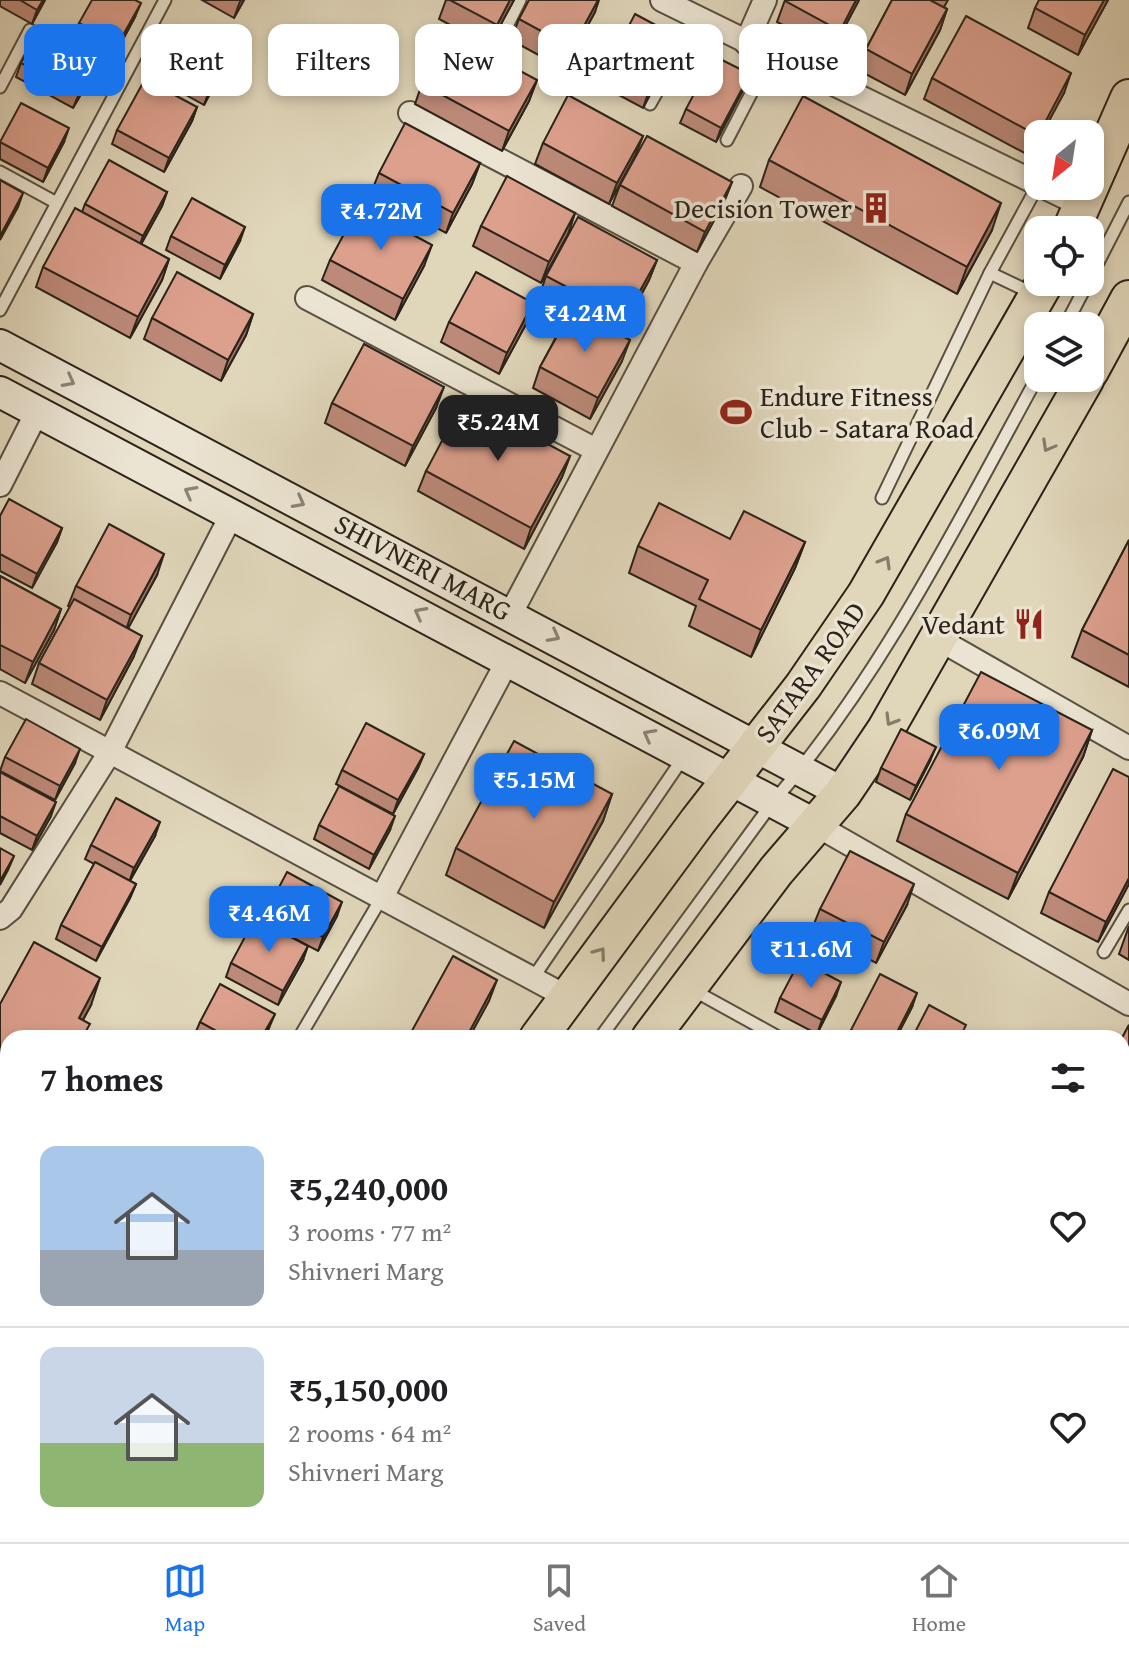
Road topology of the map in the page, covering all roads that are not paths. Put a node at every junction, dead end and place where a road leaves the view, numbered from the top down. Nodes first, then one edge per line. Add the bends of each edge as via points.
1 (165, 0) edge
2 (520, 0) edge
3 (662, 0) edge
4 (765, 0) edge
5 (698, 19) junction
6 (508, 24) edge
7 (754, 24) edge
8 (739, 40) edge
9 (24, 41) edge
10 (0, 87) edge
11 (750, 96) edge
12 (856, 96) edge
13 (1129, 98) edge
14 (650, 104) edge
15 (410, 113) dead end
16 (727, 140) dead end
17 (0, 172) edge
18 (1024, 178) edge
19 (741, 186) dead end
20 (1031, 200) edge
21 (1056, 200) edge
22 (55, 202) junction
23 (1129, 202) edge
24 (1075, 216) edge
25 (1078, 216) edge
26 (1104, 251) edge
27 (696, 263) junction
28 (990, 273) junction
29 (1024, 283) edge
30 (1038, 296) edge
31 (307, 298) dead end
32 (0, 310) edge
33 (1125, 315) edge
34 (0, 345) edge
35 (1104, 349) edge
36 (0, 392) edge
37 (1029, 392) edge
38 (1078, 392) edge
39 (37, 412) junction
40 (596, 450) junction
41 (0, 485) edge
42 (882, 498) dead end
43 (232, 514) junction
44 (511, 613) junction
45 (940, 640) junction
46 (508, 660) junction
47 (0, 693) edge
48 (757, 744) junction
49 (1129, 748) edge
50 (110, 752) junction
51 (685, 754) junction
52 (801, 769) junction
53 (732, 778) junction
54 (843, 793) junction
55 (773, 802) junction
56 (816, 825) junction
57 (382, 897) junction
58 (1129, 910) edge
59 (0, 918) edge
60 (1104, 952) dead end
61 (533, 978) junction
62 (688, 987) junction
63 (567, 997) junction
64 (1129, 1004) edge
65 (304, 1030) edge
66 (544, 1030) edge
67 (606, 1030) edge
68 (656, 1030) edge
69 (766, 1030) edge

1 - 22 lane
2 - 6 lane
3 - 5 street
4 - 7 street
5 - 8 street
5 - 14 lane
9 - 10 lane
11 - 16 lane
12 - 18 street
13 - 25 highway
15 - 27 street
17 - 22 lane
19 - 27 street
20 - 28 lane
21 - 24 street
22 - 32 lane
23 - 26 lane
27 - 40 street
28 - 29 lane
28 - 42 lane
48 -> 30 highway, SATARA ROAD via 866,594
31 - 40 street
33 - 35 highway
34 -> 44 main road, SHIVNERI MARG
36 - 39 main road, SHIVNERI MARG
37 - 52 lane via 906,618
38 -> 45 highway
39 - 41 street
43 -> 39 main road, SHIVNERI MARG
40 - 44 street
46 -> 43 main road, SHIVNERI MARG
43 - 50 street
44 -> 48 main road, SHIVNERI MARG
45 - 49 street
45 -> 54 highway
51 -> 46 main road, SHIVNERI MARG
46 - 57 street
47 - 50 street
48 - 52 main road, SHIVNERI MARG
48 - 53 highway, SATARA ROAD
50 - 57 street
50 - 59 street via 11,909
51 - 53 main road, SHIVNERI MARG
51 - 61 lane
52 - 54 main road, SHIVNERI MARG
52 - 55 lane
53 - 55 main road, SHIVNERI MARG
63 -> 53 highway, SATARA ROAD
54 - 56 highway
55 - 56 main road, SHIVNERI MARG
55 - 67 lane
56 - 62 highway
56 - 64 street
57 - 61 street
57 - 65 lane
58 - 60 lane
61 - 63 street
62 - 68 highway
62 - 69 lane
63 - 66 highway, SATARA ROAD

